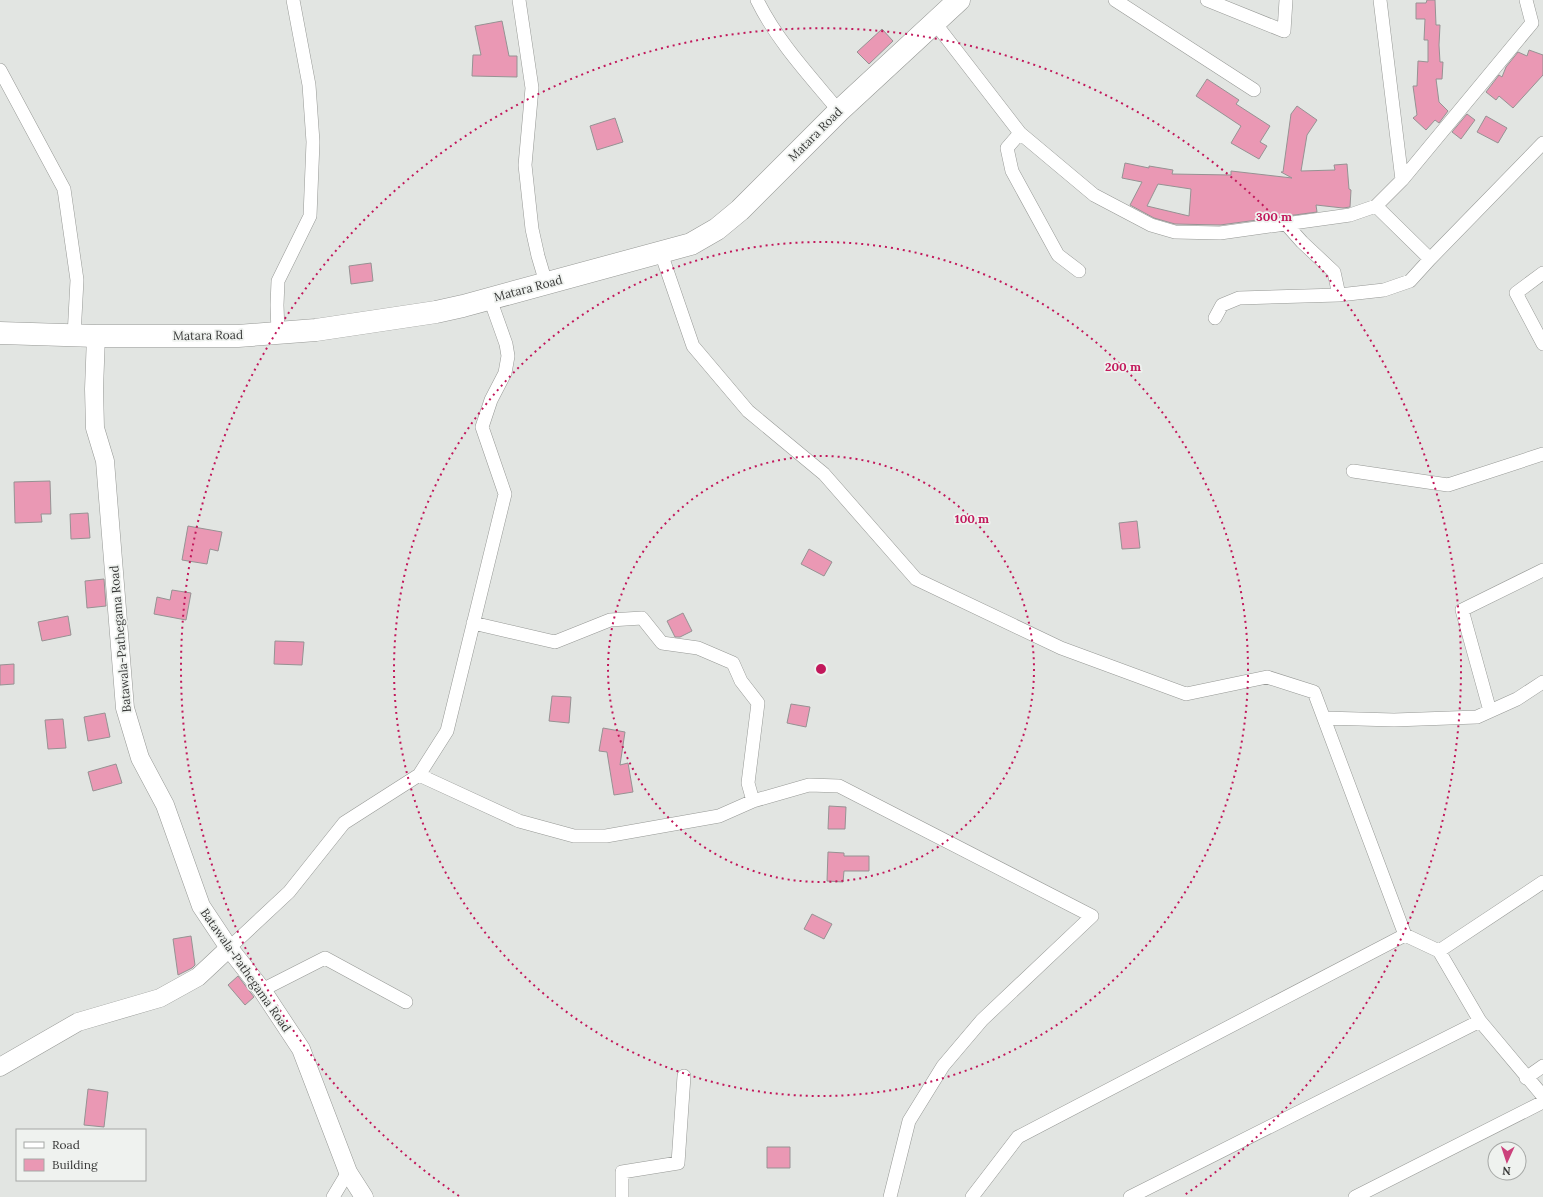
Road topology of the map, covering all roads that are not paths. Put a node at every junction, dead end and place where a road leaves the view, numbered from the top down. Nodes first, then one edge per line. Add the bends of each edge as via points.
1 (293, 0) edge
2 (519, 0) edge
3 (757, 0) edge
4 (959, 0) edge
5 (1115, 0) edge
6 (1208, 0) edge
7 (1286, 0) edge
8 (1380, 0) edge
9 (1526, 0) edge
10 (935, 23) junction
11 (1538, 26) edge
12 (0, 70) edge
13 (1254, 90) dead end
14 (839, 111) junction
15 (1020, 133) junction
16 (1543, 143) edge
17 (1402, 180) junction
18 (1376, 206) junction
19 (1286, 224) junction
20 (661, 253) junction
21 (1430, 259) junction
22 (1079, 271) dead end
23 (1543, 273) edge
24 (546, 283) junction
25 (1339, 296) junction
26 (490, 298) junction
27 (1215, 318) dead end
28 (278, 333) junction
29 (0, 334) edge
30 (74, 336) junction
31 (96, 336) junction
32 (1543, 344) edge
33 (1543, 454) edge
34 (1353, 471) dead end
35 (1543, 570) edge
36 (473, 623) junction
37 (1543, 682) edge
38 (1490, 711) junction
39 (1324, 718) junction
40 (419, 775) junction
41 (753, 801) junction
42 (1543, 882) edge
43 (1405, 935) junction
44 (229, 948) junction
45 (1439, 951) junction
46 (262, 990) junction
47 (406, 1002) dead end
48 (1480, 1021) junction
49 (1543, 1066) edge
50 (0, 1067) edge
51 (684, 1076) dead end
52 (1526, 1078) junction
53 (1543, 1096) edge
54 (1543, 1102) edge
55 (348, 1172) junction
56 (334, 1197) edge
57 (364, 1197) edge
58 (622, 1197) edge
59 (890, 1197) edge
60 (972, 1197) edge
61 (1130, 1197) edge
62 (1355, 1197) edge

1 - 28 street via 309,85 313,142 310,216 278,282
2 - 24 street via 532,88 525,165 532,229
3 - 14 street via 796,60
4 - 10 highway, Matara Road
5 - 13 street
6 - 7 street via 1284,31
8 - 17 street
9 - 11 street
10 - 14 highway, Matara Road
10 - 15 street
11 - 17 street
12 - 30 street via 64,189 77,280
14 - 20 highway, Matara Road via 717,229 691,244
15 - 19 street via 1094,196 1151,225 1175,232 1220,232
15 - 22 street via 1007,148 1012,171 1058,256
16 - 21 street
17 - 18 street
18 - 19 street via 1350,216
18 - 21 street
19 - 25 street via 1334,272
20 - 24 highway, Matara Road
20 - 39 street via 693,346 748,411 824,474 916,579 1061,648 1186,694 1267,677 1314,692
21 - 25 street via 1410,282 1384,290
23 - 32 street via 1516,293
24 - 26 highway, Matara Road
25 - 27 street via 1239,298 1222,305
26 - 28 highway, Matara Road via 436,312 316,330
26 - 36 street via 508,356 505,373 491,400 482,427 505,494
28 - 31 highway, Matara Road via 238,336
29 - 30 highway, Matara Road
30 - 31 highway, Matara Road
31 - 44 main road, Batawala-Pathegama Road via 95,428 105,461 124,708 140,758 165,805 201,906
33 - 34 street via 1448,485
35 - 38 street via 1462,610
36 - 40 street via 447,731
36 - 41 street via 555,642 610,620 642,618 662,643 698,648 733,663 741,682 758,703 748,784
37 - 38 street via 1517,700
38 - 39 street via 1477,716 1394,720
39 - 43 street
40 - 41 street via 519,821 574,836 606,836 719,816
40 - 44 street via 344,823 289,892
41 - 59 street via 809,784 838,786 1092,916 982,1020 943,1066 910,1121
42 - 45 street
43 - 45 street
43 - 60 street via 1018,1137
44 - 46 main road, Batawala-Pathegama Road
44 - 50 main road via 198,978 160,998 78,1022
45 - 48 street
46 - 47 street via 325,958
46 - 55 main road, Batawala-Pathegama Road via 301,1049
48 - 52 street
48 - 61 street
49 - 52 street
51 - 58 street via 678,1163 622,1172
52 - 53 street
54 - 62 street
55 - 56 street
55 - 57 main road, Batawala-Pathegama Road

